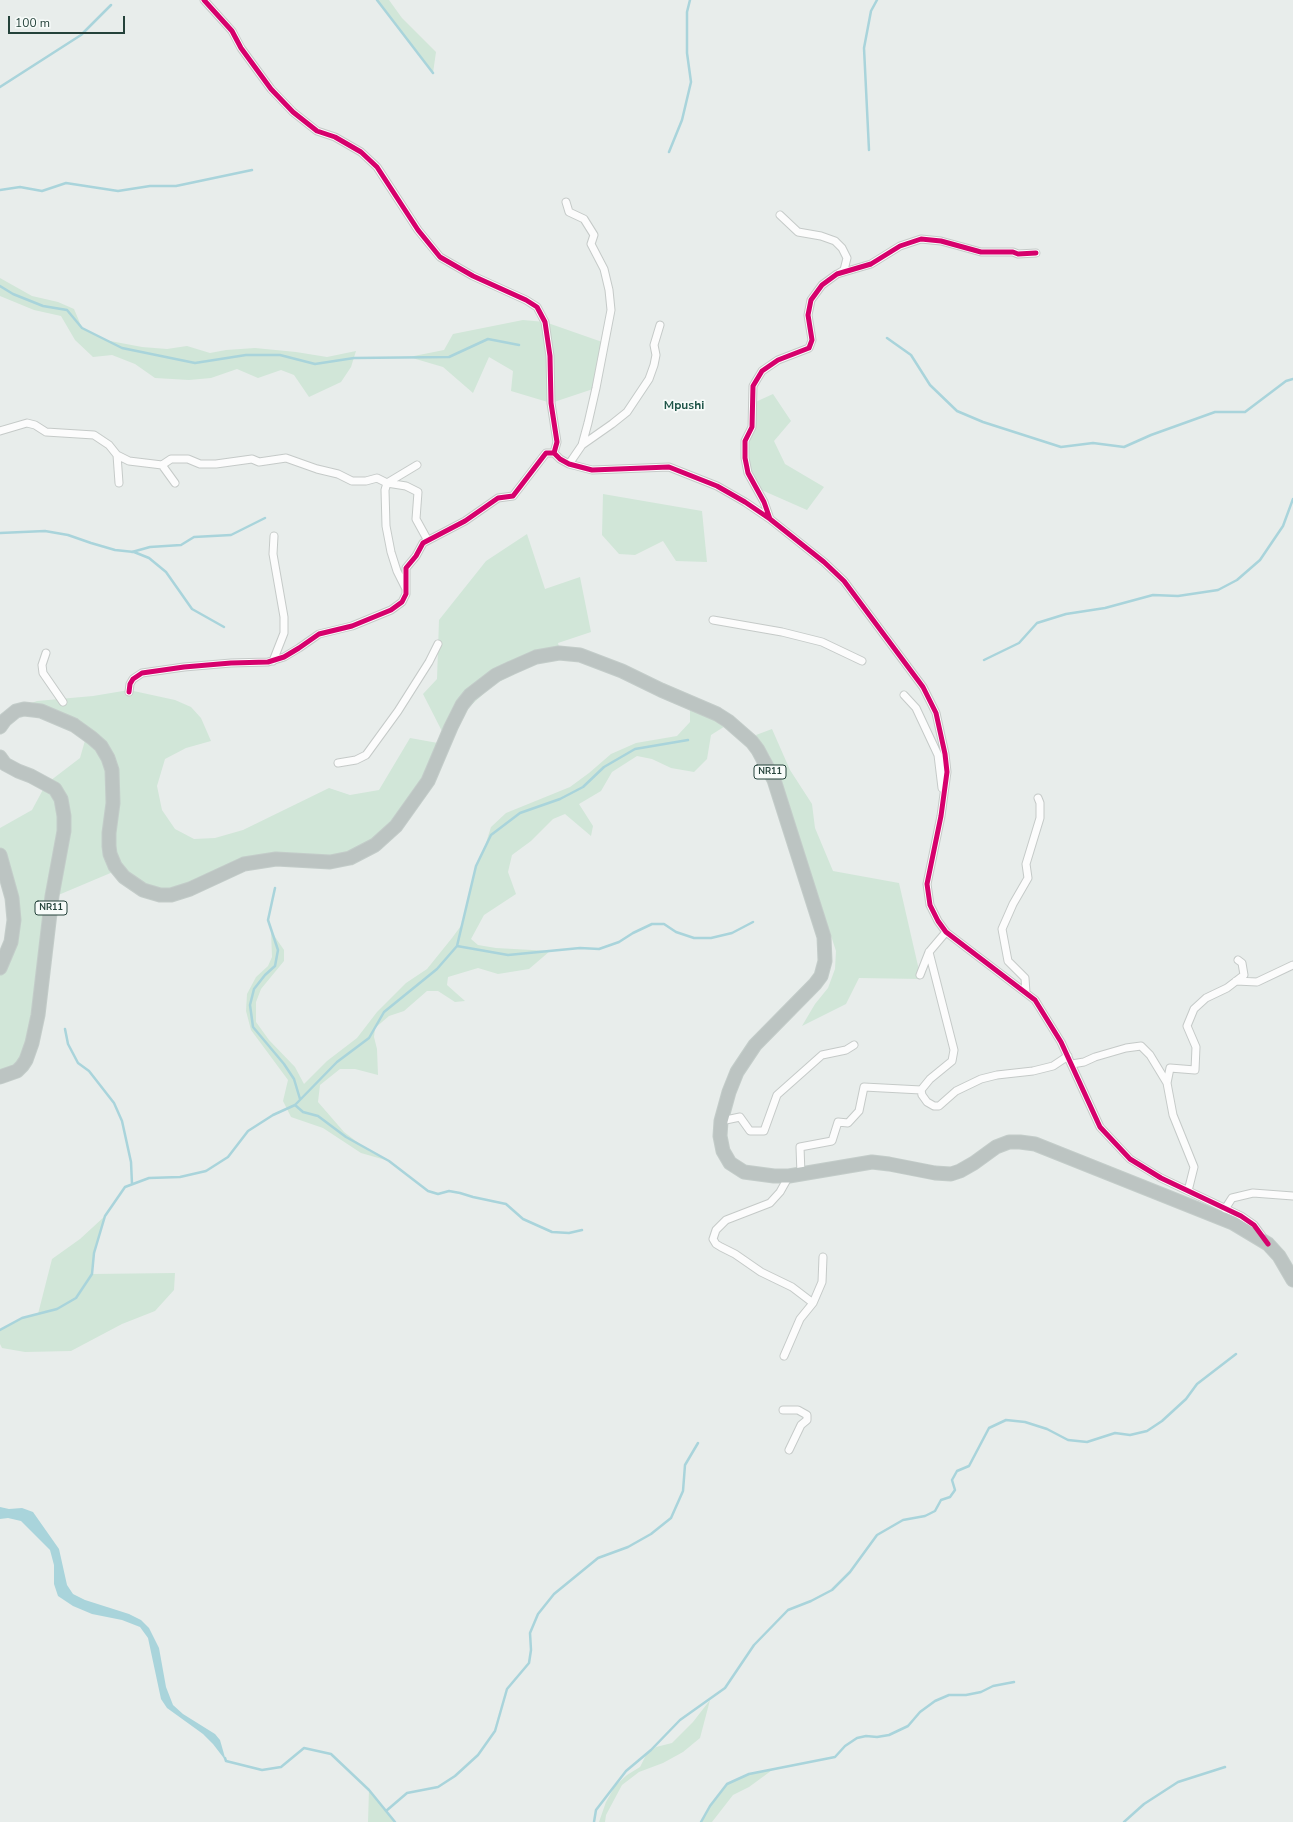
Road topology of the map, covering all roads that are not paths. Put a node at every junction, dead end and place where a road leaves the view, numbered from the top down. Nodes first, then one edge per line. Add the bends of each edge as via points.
1 (204, 0) edge
2 (566, 202) dead end
3 (780, 215) dead end
4 (1036, 253) dead end
5 (837, 274) junction
6 (660, 326) dead end
7 (0, 431) edge
8 (582, 445) junction
9 (554, 453) junction
10 (117, 455) junction
11 (569, 464) junction
12 (162, 465) junction
13 (417, 465) dead end
14 (119, 483) dead end
15 (175, 483) dead end
16 (387, 483) junction
17 (770, 520) junction
18 (274, 536) dead end
19 (427, 540) junction
20 (406, 589) junction
21 (713, 620) dead end
22 (438, 644) dead end
23 (46, 653) dead end
24 (273, 661) junction
25 (862, 661) dead end
26 (129, 692) dead end
27 (904, 696) dead end
28 (63, 702) dead end
29 (0, 727) edge
30 (0, 757) edge
31 (338, 763) dead end
32 (943, 796) junction
33 (1038, 798) dead end
34 (0, 855) edge
35 (946, 932) junction
36 (929, 952) junction
37 (1238, 960) dead end
38 (1293, 965) edge
39 (0, 968) edge
40 (920, 975) dead end
41 (1236, 981) junction
42 (1026, 993) junction
43 (854, 1045) dead end
44 (1068, 1056) junction
45 (1072, 1064) junction
46 (0, 1077) edge
47 (1167, 1083) junction
48 (921, 1090) junction
49 (721, 1121) junction
50 (795, 1175) junction
51 (1188, 1191) junction
52 (1293, 1196) edge
53 (1225, 1210) junction
54 (1268, 1244) junction
55 (823, 1257) dead end
56 (1293, 1280) edge
57 (813, 1303) junction
58 (784, 1356) dead end
59 (783, 1410) dead end
60 (789, 1450) dead end

1 - 9 street via 232,30 241,48 271,89 293,112 317,131 335,137 361,152 377,167 418,230 440,257 537,307 545,322 550,356 551,403 557,442
2 - 8 street via 570,212 584,219 594,235 591,244 604,269 609,290 610,310 596,388
3 - 5 street via 798,232 821,236 839,245 847,258 844,270
4 - 5 street via 981,252 940,241 921,239 900,246 871,264
5 - 17 street via 822,285 811,300 808,315 812,340 808,348 778,360 762,371 753,386 752,427 745,441 744,458 748,473 764,502
6 - 8 street via 654,345 654,365 649,379 626,412
7 - 10 street via 27,423 46,432 94,435
8 - 11 street
9 - 11 street
9 - 19 street via 546,452 513,496 498,498 465,521
10 - 12 street via 129,461
10 - 14 street
11 - 17 street via 592,470 668,467 717,486
12 - 15 street
12 - 16 street via 171,459 216,464 286,458 338,474 352,481 377,478
13 - 16 street
16 - 19 street via 406,486 418,492 416,519
16 - 20 street via 384,500 386,526 397,571
17 - 32 street via 844,581 923,687 936,713 945,754 947,772
18 - 24 street via 273,554 284,617 284,633
19 - 20 street via 406,568
20 - 24 street via 402,602 391,610 352,626 319,634 284,657
21 - 25 street via 822,642
22 - 31 street via 398,710 366,755 356,760
23 - 28 street via 42,665 43,673
24 - 26 street via 184,667 142,673 133,679
27 - 32 street via 916,708 938,755
29 - 49 highway, NR11 via 16,711 41,711 74,725 101,746 112,770 113,803 108,833 110,854 115,866 138,888 151,894 166,896 190,889 244,864 276,859 330,862 350,858 375,845 396,826 428,781 451,727 470,695 496,676 536,657 559,653 588,657 717,714 752,742 774,780 824,937 825,957 823,971 815,984 755,1045 737,1072 728,1092
30 - 46 highway, NR11 via 5,764 55,789 62,799 64,831 52,896 38,1015 32,1043 22,1066 17,1071
32 - 35 street via 927,884 930,904
33 - 42 street via 1040,818 1026,864 1028,878 1002,929 1008,961 1025,978
34 - 39 highway via 12,898 14,920 12,942
35 - 36 street
35 - 42 street
36 - 40 street
36 - 48 street via 954,1057
37 - 41 street via 1242,962 1244,975
38 - 41 street via 1257,982
41 - 47 street via 1206,998 1194,1009 1187,1026 1196,1048 1195,1070 1170,1068
42 - 44 street via 1035,1000
43 - 49 street via 846,1050 822,1055 777,1095 764,1131 750,1131 740,1117
44 - 45 street
44 - 48 street via 1053,1066 981,1079 956,1092 938,1106 927,1102
45 - 47 street via 1141,1046 1150,1054
45 - 51 street via 1100,1127 1110,1138 1140,1166
47 - 51 street via 1173,1115 1194,1167
48 - 50 street via 864,1087 859,1111 848,1123 838,1122 832,1141 800,1147
49 - 50 highway, NR11 via 722,1151 734,1167 757,1175
50 - 54 highway, NR11 via 872,1162 935,1174 951,1174 1008,1142 1035,1144 1203,1210 1233,1223
50 - 57 street via 770,1203 726,1220 716,1230 713,1239 716,1244 761,1272 792,1287
51 - 53 street
52 - 53 street via 1253,1194 1232,1198
53 - 54 street via 1241,1216 1254,1226
54 - 56 highway, NR11 via 1279,1256
55 - 57 street via 822,1282
57 - 58 street via 800,1319
59 - 60 street via 798,1410 807,1415 807,1420 801,1425

